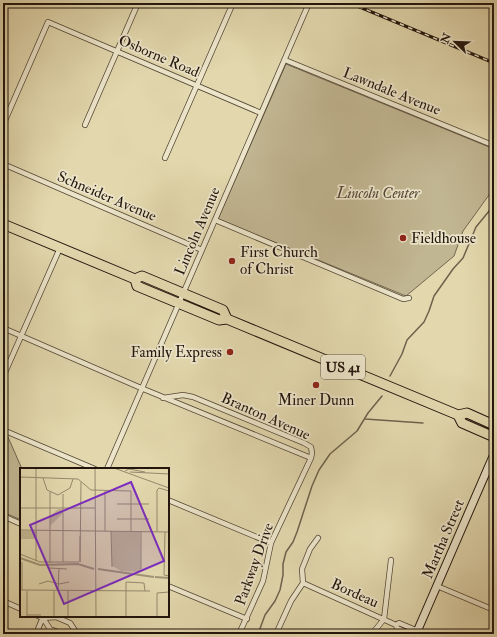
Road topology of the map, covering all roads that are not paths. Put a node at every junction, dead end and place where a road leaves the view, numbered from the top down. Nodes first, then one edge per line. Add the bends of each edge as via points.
1 (138, 3) edge
2 (233, 3) edge
3 (309, 3) edge
4 (117, 51) junction
5 (285, 60) junction
6 (197, 85) junction
7 (261, 113) junction
8 (3, 125) edge
9 (85, 125) dead end
10 (490, 144) dead end
11 (165, 158) dead end
12 (3, 164) edge
13 (215, 220) junction
14 (3, 224) edge
15 (60, 248) junction
16 (202, 250) junction
17 (135, 279) junction
18 (183, 293) junction
19 (409, 298) dead end
20 (178, 304) junction
21 (227, 319) junction
22 (3, 328) edge
23 (21, 336) junction
24 (3, 377) edge
25 (141, 388) junction
26 (163, 398) junction
27 (458, 415) junction
28 (494, 425) edge
29 (3, 430) edge
30 (494, 437) edge
31 (494, 454) edge
32 (310, 458) junction
33 (93, 468) edge
34 (107, 468) edge
35 (169, 500) edge
36 (3, 516) edge
37 (20, 524) edge
38 (318, 538) dead end
39 (271, 543) junction
40 (391, 560) dead end
41 (303, 583) junction
42 (169, 586) edge
43 (437, 586) junction
44 (3, 601) edge
45 (20, 609) edge
46 (494, 610) edge
47 (43, 617) edge
48 (247, 619) junction
49 (384, 619) junction
50 (396, 625) junction
51 (417, 632) edge
52 (78, 633) edge
53 (36, 634) edge
54 (63, 634) edge
55 (67, 634) edge
56 (239, 634) edge
57 (276, 634) edge
58 (372, 634) edge
59 (410, 634) edge

1 - 4 street
2 - 6 street
3 - 5 street, Lincoln Avenue
4 - 6 street, Osborne Road
4 - 8 street, Osborne Road via 48,22
4 - 9 street
5 - 7 street, Lincoln Avenue
5 - 10 street, Lawndale Avenue
6 - 7 street, Osborne Road
6 - 11 street
7 - 13 street, Lincoln Avenue
12 - 16 street, Schneider Avenue
13 - 16 street, Lincoln Avenue
13 - 19 street via 404,299
14 - 15 highway, US 41
15 - 17 highway, US 41
15 - 23 street
16 - 18 street, Lincoln Avenue
17 - 18 highway, US 41 via 142,276
17 - 20 highway, US 41 via 137,286
18 - 20 street, Lincoln Avenue
18 - 21 highway, US 41 via 223,310
20 - 21 highway, US 41 via 219,320
20 - 25 street, Lincoln Avenue
21 - 27 highway, US 41
22 - 23 street, Branton Avenue
23 - 24 street
23 - 25 street, Branton Avenue
25 - 26 street, Branton Avenue
25 - 34 street, Lincoln Avenue
26 - 32 street, Branton Avenue
26 - 32 street, Branton Avenue via 183,395 193,397 284,434 311,447
27 - 28 highway, US 41 via 466,413
27 - 30 highway, US 41 via 462,423
29 - 33 street
31 - 43 street, Martha Street
32 - 39 street, Parkway Drive
35 - 39 street
36 - 37 street
38 - 41 street via 310,549 302,569
39 - 48 street, Parkway Drive via 263,581
40 - 49 street
41 - 49 street, Bordeau
41 - 57 street via 291,601
42 - 48 street
43 - 46 street
43 - 51 street, Martha Street
44 - 45 street
47 - 52 street via 56,617 70,623
47 - 53 street
47 - 54 street via 50,629
48 - 56 street, Parkway Drive
49 - 50 street, Bordeau
49 - 58 street
50 - 51 street, Bordeau via 399,623
50 - 59 street, Bordeau
52 - 55 street

